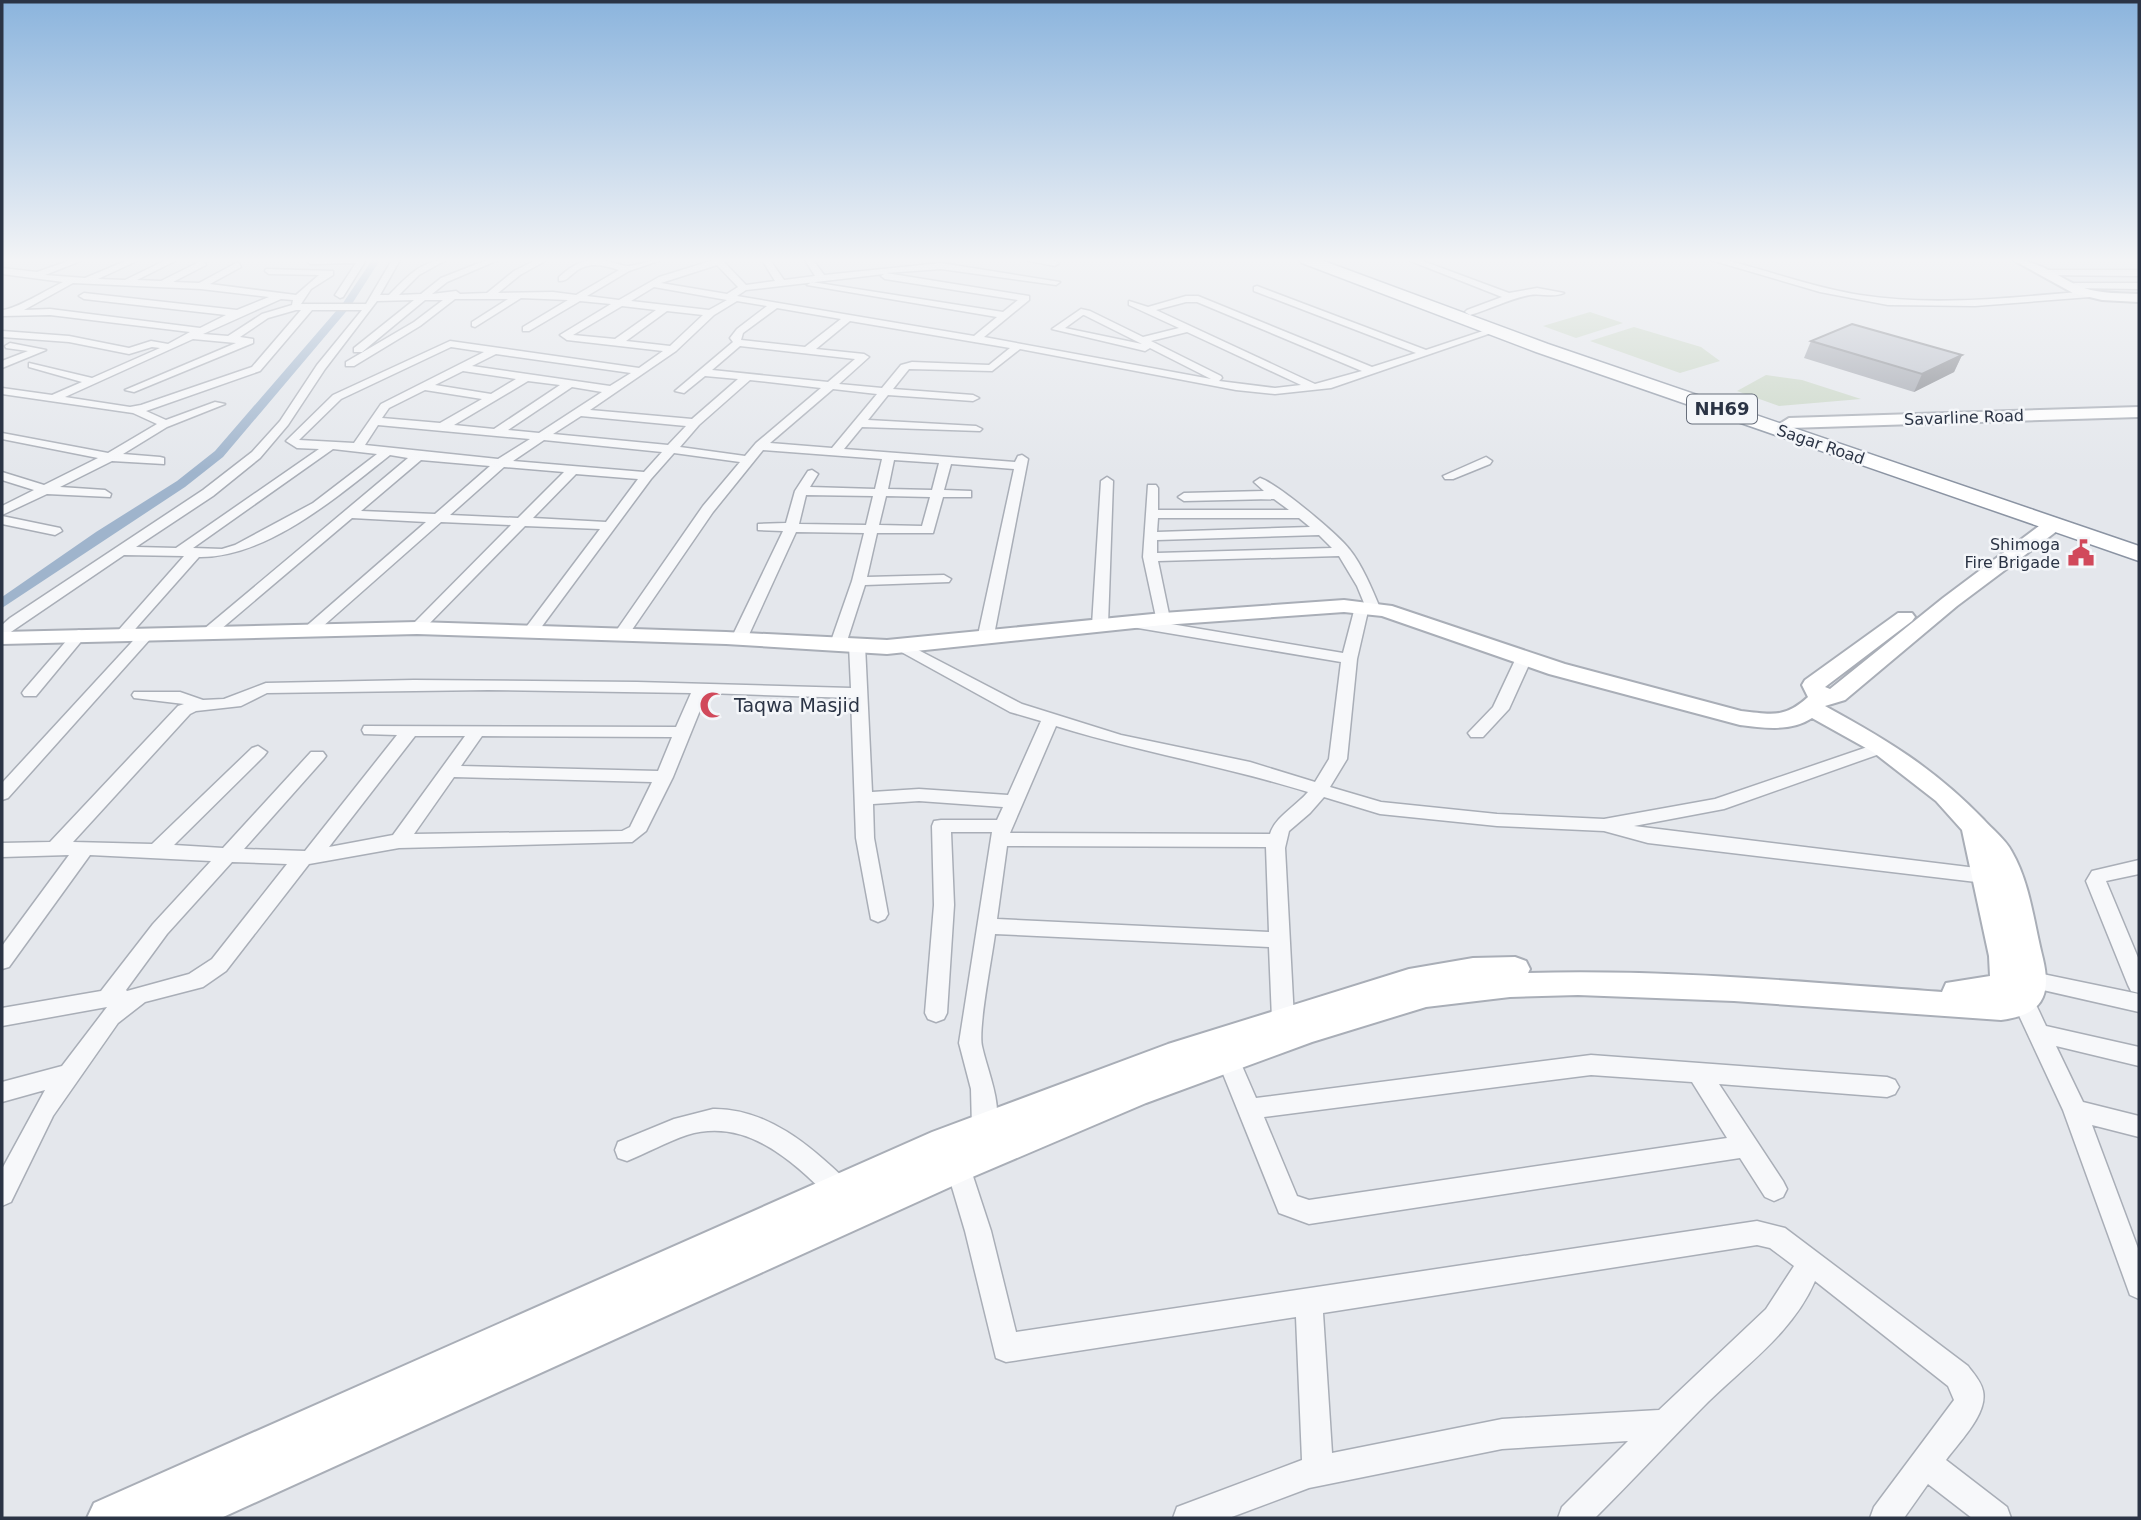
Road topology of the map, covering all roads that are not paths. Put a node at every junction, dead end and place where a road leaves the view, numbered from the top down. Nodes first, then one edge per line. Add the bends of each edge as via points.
1 (183, 331) edge
2 (201, 331) edge
3 (243, 331) edge
4 (289, 331) edge
5 (347, 331) edge
6 (379, 331) edge
7 (405, 331) edge
8 (572, 331) edge
9 (633, 331) edge
10 (692, 331) edge
11 (740, 331) edge
12 (835, 331) edge
13 (929, 331) edge
14 (986, 331) edge
15 (1066, 331) edge
16 (1123, 331) edge
17 (1181, 331) edge
18 (1193, 331) edge
19 (1275, 331) edge
20 (1368, 331) edge
21 (1495, 331) joint
22 (1524, 331) edge
23 (197, 333) junction
24 (2, 334) edge
25 (40, 335) junction
26 (462, 337) dead end
27 (231, 339) junction
28 (976, 339) junction
29 (1142, 340) junction
30 (738, 342) junction
31 (617, 343) junction
32 (450, 344) junction
33 (173, 345) junction
34 (1018, 346) junction
35 (6, 347) edge
36 (672, 349) junction
37 (1161, 349) junction
38 (358, 350) dead end
39 (495, 350) junction
40 (808, 350) junction
41 (1426, 353) junction
42 (349, 364) dead end
43 (33, 365) dead end
44 (2, 366) edge
45 (460, 367) junction
46 (641, 371) junction
47 (1372, 371) junction
48 (702, 372) junction
49 (525, 377) junction
50 (746, 378) junction
51 (92, 381) junction
52 (568, 385) junction
53 (421, 386) junction
54 (831, 387) junction
55 (1236, 387) junction
56 (1314, 388) junction
57 (130, 390) dead end
58 (612, 390) junction
59 (2, 391) edge
60 (680, 391) dead end
61 (886, 392) junction
62 (491, 397) junction
63 (52, 398) junction
64 (973, 398) dead end
65 (219, 404) dead end
66 (136, 410) junction
67 (578, 412) junction
68 (2139, 412) edge
69 (375, 421) junction
70 (695, 423) junction
71 (861, 423) junction
72 (1789, 423) junction
73 (163, 425) junction
74 (442, 427) junction
75 (975, 429) dead end
76 (497, 432) junction
77 (2, 436) edge
78 (539, 437) junction
79 (760, 446) junction
80 (329, 447) junction
81 (356, 447) junction
82 (671, 449) junction
83 (837, 450) junction
84 (388, 452) junction
85 (418, 456) junction
86 (110, 457) junction
87 (889, 457) junction
88 (748, 460) junction
89 (160, 461) dead end
90 (1486, 461) dead end
91 (945, 462) junction
92 (501, 463) junction
93 (572, 471) junction
94 (812, 474) dead end
95 (2, 476) edge
96 (647, 476) junction
97 (1449, 476) dead end
98 (1107, 481) dead end
99 (1260, 482) dead end
100 (1152, 488) dead end
101 (47, 490) junction
102 (801, 491) junction
103 (105, 494) dead end
104 (878, 494) junction
105 (938, 494) junction
106 (966, 495) dead end
107 (1277, 495) junction
108 (1184, 497) dead end
109 (2, 511) edge
110 (346, 514) junction
111 (1152, 514) junction
112 (1301, 514) junction
113 (2, 520) edge
114 (434, 520) junction
115 (2045, 521) junction
116 (524, 522) junction
117 (612, 526) junction
118 (763, 527) dead end
119 (791, 528) junction
120 (869, 530) junction
121 (55, 531) dead end
122 (1322, 531) junction
123 (1153, 536) junction
124 (2139, 545) edge
125 (120, 551) junction
126 (1345, 552) junction
127 (187, 553) junction
128 (2139, 554) edge
129 (1150, 557) junction
130 (944, 579) dead end
131 (859, 581) junction
132 (1367, 608) junction
133 (1163, 619) junction
134 (1129, 622) junction
135 (1100, 625) junction
136 (417, 628) junction
137 (532, 630) junction
138 (209, 632) junction
139 (308, 632) junction
140 (124, 633) junction
141 (147, 634) junction
142 (622, 634) junction
143 (79, 635) junction
144 (986, 635) junction
145 (2, 636) edge
146 (739, 639) junction
147 (847, 645) junction
148 (901, 646) junction
149 (1524, 658) junction
150 (1349, 659) junction
151 (701, 688) junction
152 (30, 693) dead end
153 (859, 693) junction
154 (140, 695) dead end
155 (1815, 703) junction
156 (198, 704) junction
157 (1051, 719) junction
158 (370, 730) dead end
159 (410, 730) junction
160 (477, 731) junction
161 (683, 732) junction
162 (1477, 733) dead end
163 (1882, 747) junction
164 (258, 752) dead end
165 (317, 756) dead end
166 (448, 771) junction
167 (664, 777) junction
168 (1320, 789) junction
169 (2, 794) edge
170 (863, 800) junction
171 (1013, 802) junction
172 (1604, 825) junction
173 (1001, 832) junction
174 (399, 841) junction
175 (1278, 841) junction
176 (85, 848) junction
177 (55, 849) junction
178 (2, 850) edge
179 (156, 852) junction
180 (225, 855) junction
181 (307, 858) junction
182 (2139, 867) edge
183 (1998, 878) junction
184 (878, 914) dead end
185 (986, 926) junction
186 (1279, 940) junction
187 (2131, 948) edge
188 (2, 961) edge
189 (2139, 985) edge
190 (2020, 988) junction
191 (138, 995) junction
192 (108, 997) junction
193 (2139, 1003) edge
194 (936, 1013) dead end
195 (2, 1017) edge
196 (1283, 1019) junction
197 (2038, 1033) junction
198 (2139, 1056) edge
199 (1228, 1059) junction
200 (1698, 1072) junction
201 (69, 1074) junction
202 (1887, 1087) dead end
203 (2, 1092) edge
204 (1249, 1109) junction
205 (2075, 1110) junction
206 (2139, 1126) edge
207 (984, 1128) junction
208 (1746, 1146) junction
209 (627, 1150) dead end
210 (958, 1167) junction
211 (5, 1183) edge
212 (1774, 1189) dead end
213 (840, 1191) junction
214 (1810, 1261) junction
215 (2139, 1286) edge
216 (1309, 1301) junction
217 (1666, 1424) junction
218 (1926, 1463) junction
219 (1318, 1471) junction
220 (109, 1518) edge
221 (172, 1518) edge
222 (1188, 1518) edge
223 (1573, 1518) edge
224 (1885, 1518) edge
225 (1996, 1518) edge

1 - 23 street
2 - 23 street
3 - 27 street
4 - 66 street via 256,369
5 - 125 street via 284,423 256,455
6 - 38 street
7 - 42 street
8 - 31 street via 565,335
9 - 31 street
10 - 36 street
11 - 30 street via 735,338
12 - 40 street
13 - 28 street
14 - 28 street
15 - 37 street
16 - 29 street
17 - 29 street
18 - 56 street
19 - 47 street
20 - 41 street
21 - 41 street
21 - 115 highway, Sagar Road / NH69
22 - 72 highway, Sagar Road / NH69
23 - 27 street
23 - 33 street
24 - 25 street
25 - 33 street via 129,351 151,344
25 - 35 street
26 - 32 street
27 - 57 street via 249,341
28 - 34 street
29 - 37 street
30 - 40 street
30 - 48 street
31 - 36 street
32 - 39 street
32 - 80 street via 337,397 292,440
33 - 51 street
34 - 55 street
34 - 61 street via 992,368 908,366
35 - 44 street via 41,350
36 - 46 street
37 - 55 street
39 - 45 street
39 - 46 street
40 - 54 street via 864,357
41 - 47 street
43 - 51 street
45 - 49 street
45 - 53 street
46 - 58 street
47 - 56 street
48 - 50 street
48 - 60 street
49 - 52 street
49 - 62 street
50 - 54 street
50 - 70 street
51 - 63 street
52 - 58 street
52 - 76 street
53 - 62 street
53 - 69 street via 385,406
54 - 61 street
54 - 79 street
55 - 56 street
58 - 67 street
59 - 63 street
61 - 64 street
61 - 71 street
62 - 74 street
63 - 66 street
65 - 73 street
66 - 73 street
67 - 70 street
67 - 78 street
68 - 72 street, Savarline Road
69 - 74 street
69 - 81 street
70 - 82 street
71 - 75 street
71 - 83 street
72 - 124 highway, Sagar Road / NH69
73 - 86 street
74 - 76 street
76 - 78 street
77 - 86 street
78 - 82 street
78 - 92 street
79 - 83 street
79 - 88 street
80 - 81 street
80 - 127 street
81 - 84 street
82 - 88 street
82 - 96 street
83 - 87 street
84 - 85 street
84 - 127 street via 318,506 240,548
85 - 92 street
85 - 110 street
86 - 89 street
86 - 101 street
87 - 91 street
87 - 104 street
88 - 142 street via 708,509
90 - 97 street
91 - 105 street
91 - 144 street via 1021,462
92 - 93 street
92 - 114 street
93 - 96 street
93 - 116 street
94 - 102 street
95 - 101 street
96 - 117 street
98 - 135 street
99 - 107 street
100 - 111 street
101 - 103 street
101 - 109 street
102 - 104 street
102 - 119 street
104 - 105 street
104 - 120 street
105 - 106 street
105 - 120 street via 928,530
107 - 108 street
107 - 112 street
110 - 114 street
110 - 138 street
111 - 112 street
111 - 123 street
112 - 122 street
113 - 121 street
114 - 116 street
114 - 139 street
115 - 128 highway, Sagar Road / NH69
115 - 155 street via 1837,695
116 - 117 street
116 - 136 street
117 - 137 street
118 - 119 street
119 - 120 street
119 - 146 street
120 - 131 street
122 - 123 street
122 - 126 street
123 - 129 street
125 - 127 street
125 - 145 street via 15,621
126 - 129 street
126 - 132 street via 1361,575
127 - 140 street
129 - 133 street
130 - 131 street
131 - 147 street
132 - 133 street
132 - 149 street via 1406,616
132 - 150 street
133 - 134 street
134 - 135 street
134 - 150 street
135 - 144 street
136 - 137 street
136 - 139 street
137 - 142 street
138 - 139 street
138 - 141 street
140 - 141 street
140 - 143 street
141 - 169 street
142 - 146 street
143 - 145 street
143 - 152 street
144 - 148 street
146 - 147 street
147 - 148 street
147 - 153 street
148 - 157 street via 1016,708
149 - 155 street via 1740,718 1793,719
149 - 162 street via 1504,706
150 - 168 street via 1338,759
151 - 153 street
151 - 156 street via 349,685 266,688 230,704
151 - 161 street
153 - 170 street
154 - 156 street via 180,697
155 - 163 street
156 - 177 street via 175,718
157 - 168 street
157 - 171 street
158 - 159 street
159 - 160 street
159 - 181 street
160 - 161 street
160 - 166 street
161 - 167 street
163 - 172 street via 1718,805
163 - 183 street via 1945,795 2000,854
164 - 179 street
165 - 180 street
166 - 167 street
166 - 174 street
167 - 174 street via 637,831 625,837
168 - 172 street via 1380,808
168 - 175 street via 1282,828
170 - 171 street via 908,794
170 - 184 street via 864,838
171 - 173 street
172 - 183 street via 1661,838
173 - 175 street
173 - 185 street
173 - 194 street via 941,826 944,905
174 - 181 street
175 - 186 street
176 - 177 street
176 - 179 street
176 - 188 street
177 - 178 street
179 - 180 street
180 - 181 street
180 - 192 street
181 - 191 street via 219,965 195,981
182 - 187 street via 2099,876 2096,881
183 - 190 street
185 - 186 street
185 - 207 street via 970,1043 983,1088
186 - 196 street
187 - 189 street
190 - 193 street
190 - 196 street via 1960,991 1679,970 1473,970 1409,981
190 - 197 street
190 - 199 street via 2001,1009 1734,989 1510,985 1426,995
191 - 192 street
191 - 201 street via 110,1017
192 - 195 street
196 - 207 street via 1168,1057
197 - 198 street
197 - 205 street
199 - 204 street
199 - 210 street
200 - 202 street
200 - 204 street via 1591,1066
200 - 208 street
201 - 203 street
201 - 211 street
204 - 208 street via 1288,1205 1309,1212
205 - 206 street
205 - 215 street
207 - 213 street
208 - 212 street
209 - 213 street via 662,1132 721,1119 757,1128 810,1160
210 - 216 street via 1006,1348
210 - 221 street
213 - 220 street
214 - 216 street via 1776,1237 1757,1233
214 - 217 street via 1800,1288 1778,1319
214 - 218 street via 1958,1376 1969,1392 1968,1405
216 - 219 street
217 - 219 street via 1502,1434
217 - 223 street
218 - 224 street
218 - 225 street
219 - 222 street

